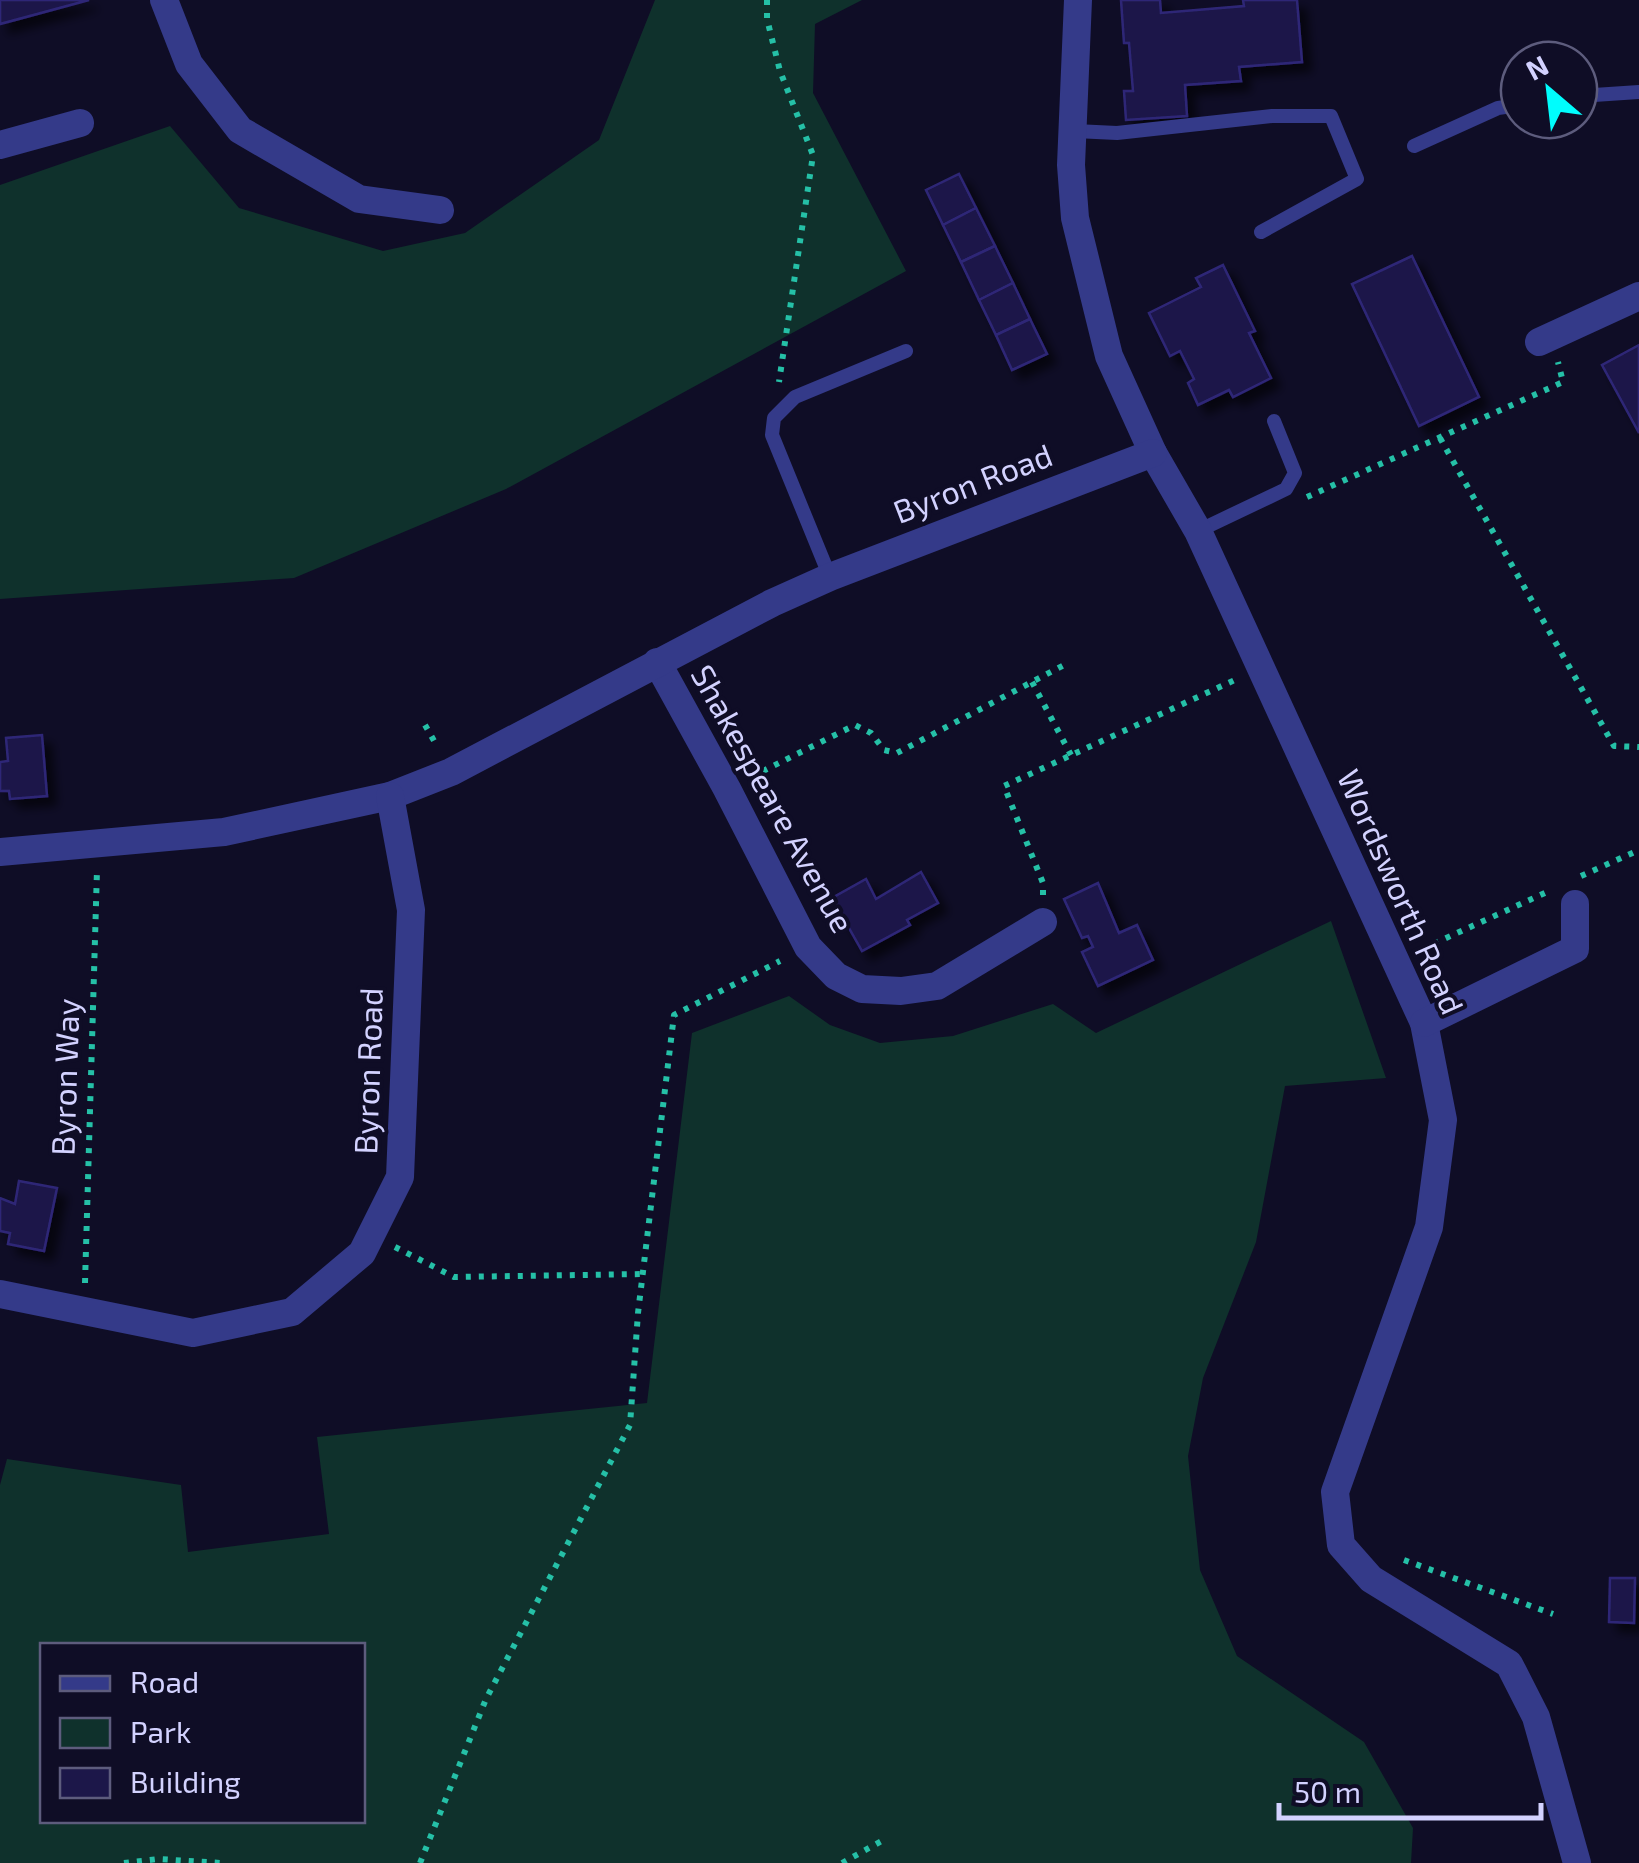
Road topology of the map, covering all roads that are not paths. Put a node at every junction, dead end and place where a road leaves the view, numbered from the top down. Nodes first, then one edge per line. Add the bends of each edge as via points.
1 (164, 0) edge
2 (1078, 0) edge
3 (1639, 92) edge
4 (1599, 95) edge
5 (1499, 108) edge
6 (80, 123) dead end
7 (1075, 131) junction
8 (0, 146) edge
9 (1414, 146) dead end
10 (440, 210) dead end
11 (1261, 232) dead end
12 (1639, 296) edge
13 (1546, 340) road end
14 (906, 351) dead end
15 (1274, 421) dead end
16 (1153, 453) junction
17 (1198, 532) junction
18 (830, 577) junction
19 (657, 662) junction
20 (390, 796) junction
21 (0, 852) edge
22 (1566, 892) road end
23 (1044, 922) road end
24 (1424, 1023) junction
25 (0, 1294) edge
26 (1577, 1863) edge

1 - 10 street via 189,64 240,130 359,199
2 - 7 street, Wordsworth Road
3 - 4 lane
5 - 9 lane
6 - 8 street
7 - 11 lane via 1331,116 1356,179
7 - 16 street, Wordsworth Road via 1074,218 1109,356
12 - 13 street
14 - 18 lane via 795,397 774,418 772,436
15 - 17 lane via 1295,473 1286,489
16 - 17 street, Wordsworth Road
16 - 18 street, Byron Road
17 - 24 street, Wordsworth Road
18 - 19 street, Byron Road
19 - 20 street, Byron Road via 451,772
19 - 23 street, Shakespeare Avenue via 808,946 836,976 862,989 937,986
20 - 21 street, Byron Road via 224,832
20 - 25 street, Byron Road via 411,910 400,1177 362,1253 292,1312 193,1333
22 - 24 street via 1575,949
24 - 26 street, Wordsworth Road via 1442,1120 1429,1227 1335,1492 1342,1545 1370,1579 1508,1664 1536,1717

